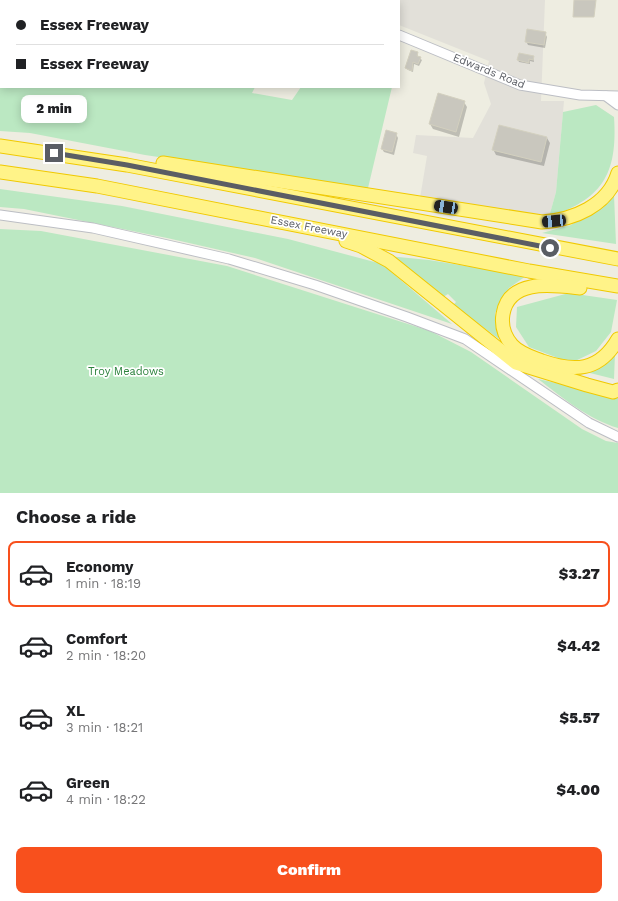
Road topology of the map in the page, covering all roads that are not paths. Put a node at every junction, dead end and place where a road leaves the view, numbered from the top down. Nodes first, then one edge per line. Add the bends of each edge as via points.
1 (400, 35) edge
2 (606, 96) junction
3 (618, 96) edge
4 (618, 104) edge
5 (0, 146) edge
6 (127, 165) junction
7 (0, 172) edge
8 (618, 173) edge
9 (0, 215) edge
10 (306, 227) junction
11 (618, 260) edge
12 (618, 286) edge
13 (618, 292) edge
14 (618, 339) edge
15 (556, 366) junction
16 (618, 385) edge
17 (618, 390) edge
18 (618, 437) edge

1 - 2 street, Edwards Road via 520,85 550,91
2 - 3 street, Edwards Road
2 - 4 street, Edwards Road
5 - 6 highway
6 - 8 highway via 137,160 542,222 567,219 591,207 608,190
6 - 11 highway
7 - 10 highway, Essex Freeway via 96,186
9 - 18 street via 100,229 229,258 315,284 407,317 464,339 589,423
10 - 12 highway, Essex Freeway
10 - 17 highway via 361,246 389,261 516,363 613,392
13 - 15 highway via 538,285 520,290 509,299 503,313 502,327 512,345 528,356
14 - 15 highway via 606,356 593,364 574,369
15 - 16 highway

